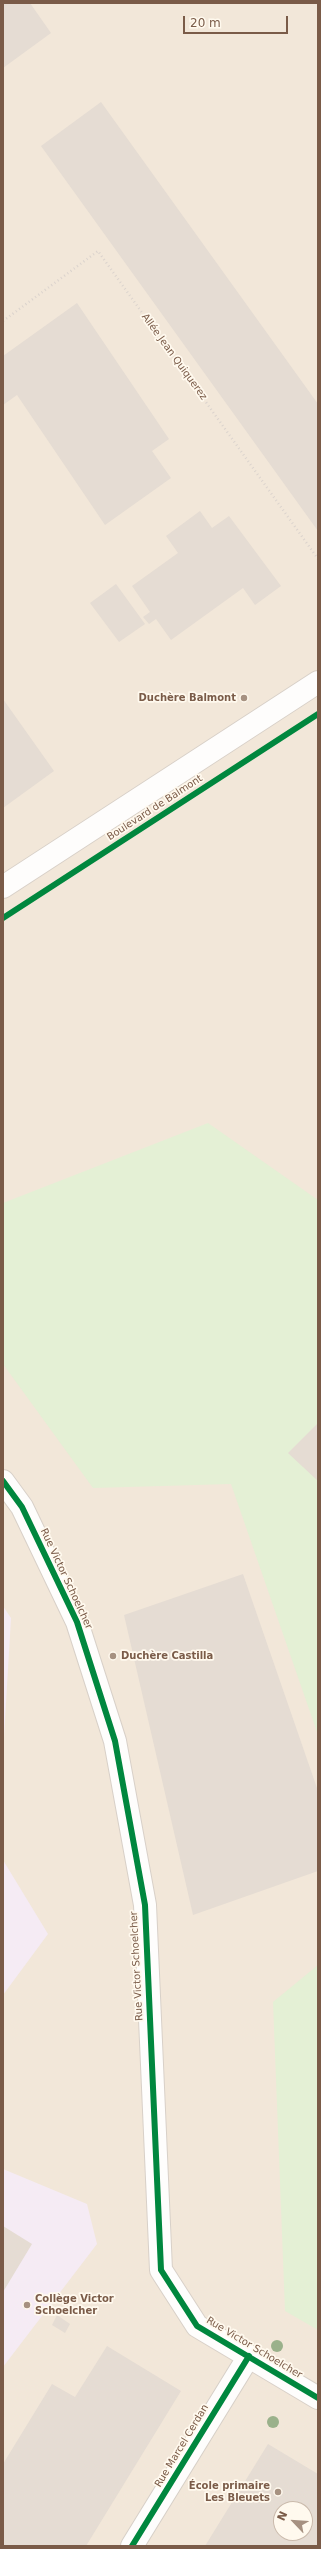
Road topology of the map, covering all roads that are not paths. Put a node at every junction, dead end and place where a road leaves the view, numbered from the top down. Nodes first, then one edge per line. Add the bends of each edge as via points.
1 (318, 682) edge
2 (3, 887) edge
3 (3, 1481) edge
4 (249, 2356) junction
5 (318, 2398) edge
6 (132, 2546) edge

1 - 2 street, Boulevard de Balmont
3 - 4 street, Rue Victor Schoelcher via 22,1507 77,1622 115,1741 144,1905 161,2270 197,2326
4 - 5 street, Rue Victor Schoelcher
4 - 6 street, Rue Marcel Cerdan

